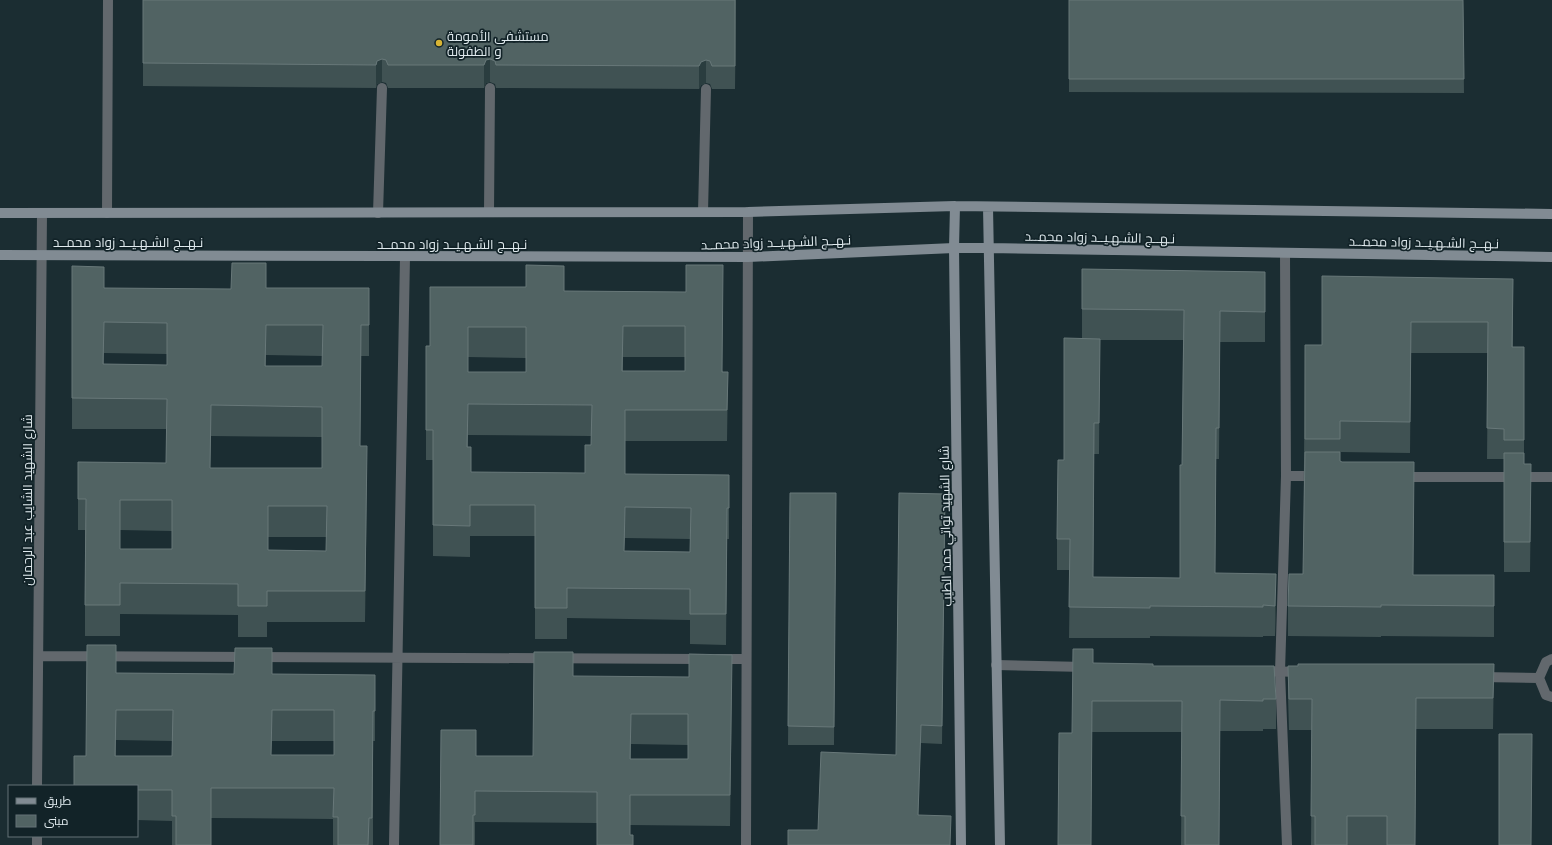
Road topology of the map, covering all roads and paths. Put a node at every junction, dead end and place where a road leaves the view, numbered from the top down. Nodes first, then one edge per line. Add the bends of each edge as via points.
1 (108, 0) edge
2 (382, 88) dead end
3 (490, 88) dead end
4 (706, 89) dead end
5 (955, 206) junction
6 (988, 207) junction
7 (489, 212) junction
8 (703, 212) junction
9 (748, 212) junction
10 (107, 213) junction
11 (378, 213) junction
12 (0, 214) edge
13 (42, 214) junction
14 (1552, 214) edge
15 (954, 248) junction
16 (988, 248) junction
17 (1285, 253) junction
18 (42, 254) junction
19 (0, 255) edge
20 (405, 257) junction
21 (748, 257) junction
22 (1552, 257) edge
23 (1286, 476) junction
24 (1325, 476) edge
25 (1388, 477) edge
26 (1552, 477) edge
27 (38, 656) junction
28 (397, 658) junction
29 (746, 659) junction
30 (1552, 659) edge
31 (996, 665) junction
32 (1098, 668) edge
33 (1249, 671) edge
34 (1280, 672) junction
35 (1312, 673) edge
36 (1469, 676) edge
37 (1539, 678) junction
38 (1552, 697) edge
39 (38, 785) edge
40 (394, 845) edge
41 (746, 845) edge
42 (962, 845) edge
43 (1000, 845) edge
44 (1287, 845) edge

1 - 10 street
2 - 11 street
3 - 7 street
4 - 8 street
5 - 6 main road
5 - 9 main road
5 - 15 main road, شارع الشهيد تواتي حمد الطيب
6 - 14 main road
6 - 16 main road
7 - 8 main road
7 - 11 main road
8 - 9 main road
9 - 21 street
10 - 11 main road
10 - 13 main road
12 - 13 main road
13 - 18 street, شارع الشهيد الشايب عبد الرحمان
15 - 16 main road, نـهــج الشـهـيــد زواد محمــد
15 - 21 main road, نـهــج الشـهـيــد زواد محمــد
15 - 42 main road, شارع الشهيد تواتي حمد الطيب
16 - 17 main road, نـهــج الشـهـيــد زواد محمــد
16 - 31 main road
17 - 22 main road, نـهــج الشـهـيــد زواد محمــد
17 - 23 street
18 - 19 main road, نـهــج الشـهـيــد زواد محمــد
18 - 20 main road, نـهــج الشـهـيــد زواد محمــد
18 - 27 street, شارع الشهيد الشايب عبد الرحمان
20 - 21 main road, نـهــج الشـهـيــد زواد محمــد
20 - 28 street
21 - 29 street
23 - 24 street
23 - 34 street
25 - 26 street
27 - 28 street
27 - 39 street, شارع الشهيد الشايب عبد الرحمان
28 - 29 street
28 - 40 street
29 - 41 street
30 - 37 street via 1546,662
31 - 32 street
31 - 43 main road
33 - 34 street
34 - 35 street
34 - 44 street
36 - 37 street
37 - 38 street via 1546,695

